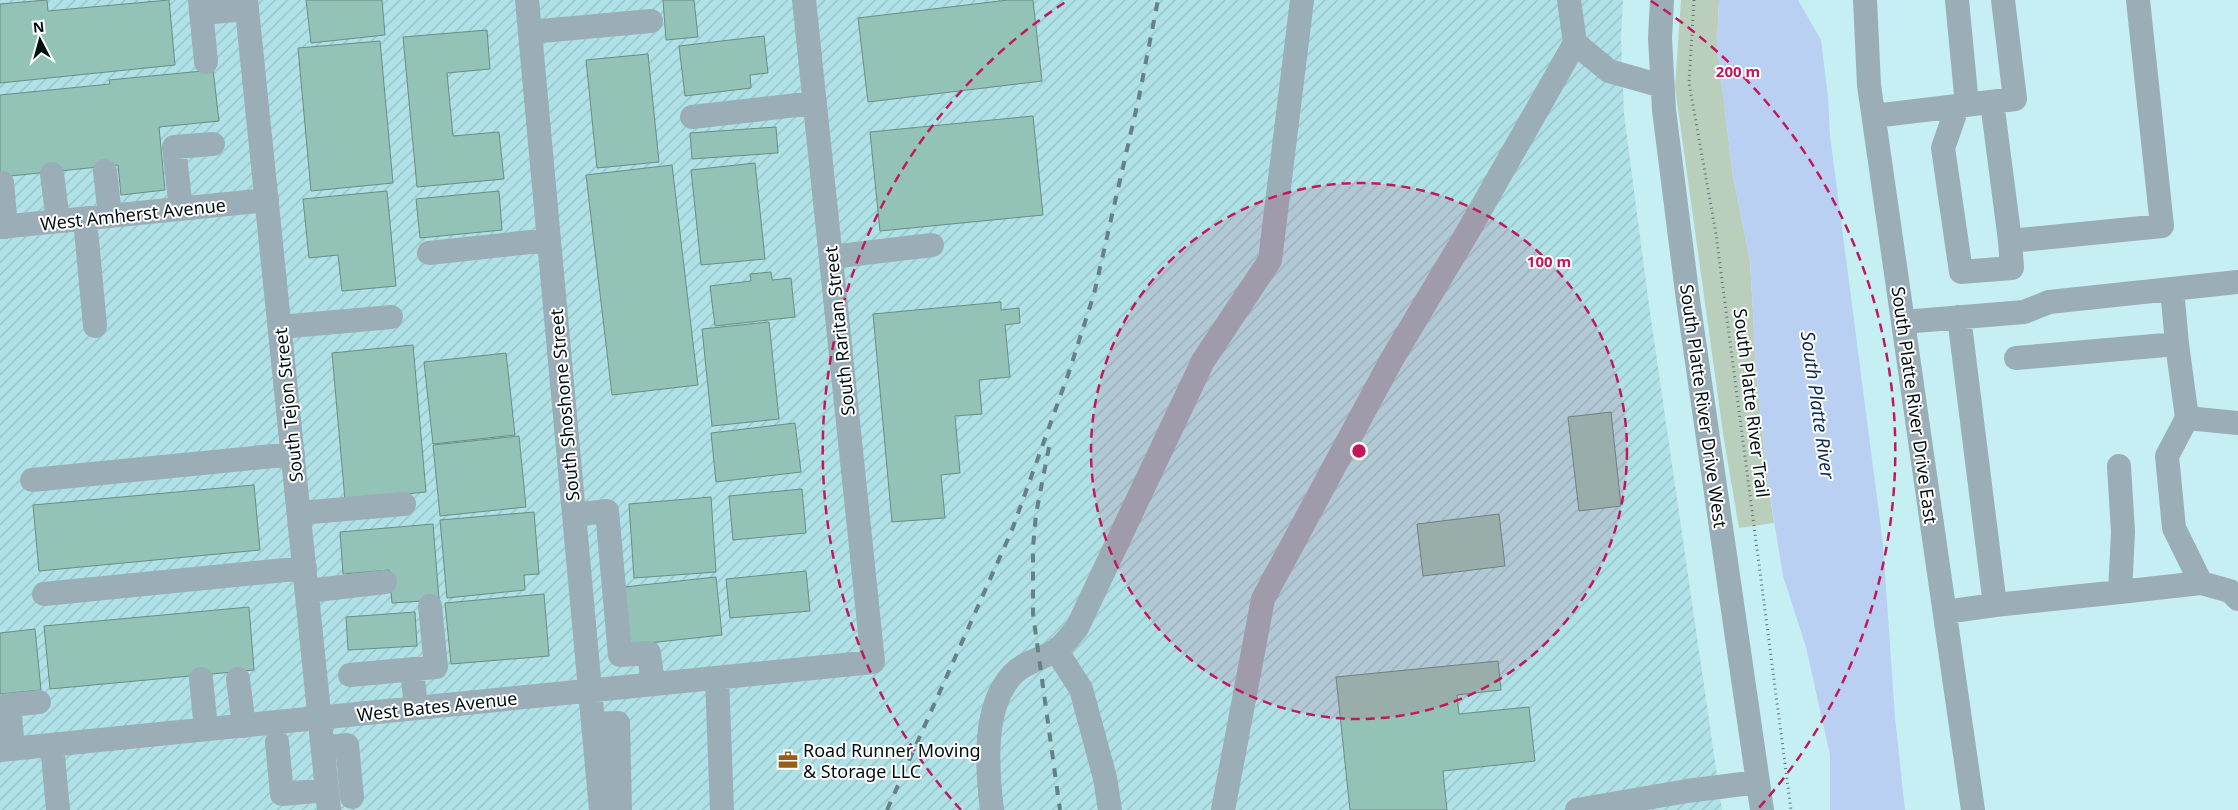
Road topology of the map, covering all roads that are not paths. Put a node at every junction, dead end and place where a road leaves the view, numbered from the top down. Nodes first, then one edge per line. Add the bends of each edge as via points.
1 (527, 0) edge
2 (804, 0) edge
3 (1302, 0) edge
4 (1569, 0) edge
5 (1662, 0) edge
6 (1865, 0) edge
7 (1957, 0) edge
8 (2003, 0) edge
9 (2138, 0) edge
10 (247, 4) edge
11 (200, 7) edge
12 (651, 21) dead end
13 (530, 32) junction
14 (1575, 43) junction
15 (206, 62) dead end
16 (1662, 86) junction
17 (1992, 102) junction
18 (815, 104) junction
19 (1963, 105) junction
20 (1874, 116) junction
21 (692, 117) dead end
22 (213, 144) dead end
23 (105, 171) dead end
24 (52, 174) dead end
25 (2, 183) dead end
26 (267, 200) junction
27 (181, 209) junction
28 (110, 216) junction
29 (85, 218) junction
30 (58, 221) junction
31 (3, 227) edge
32 (549, 240) junction
33 (2010, 241) junction
34 (932, 245) dead end
35 (428, 253) dead end
36 (831, 257) junction
37 (2238, 282) edge
38 (2172, 289) junction
39 (391, 317) dead end
40 (1959, 317) junction
41 (1903, 322) junction
42 (96, 326) dead end
43 (280, 327) junction
44 (2177, 344) junction
45 (2016, 358) dead end
46 (2186, 418) junction
47 (2238, 423) edge
48 (293, 454) junction
49 (2119, 466) dead end
50 (32, 480) dead end
51 (404, 504) dead end
52 (299, 513) junction
53 (574, 515) junction
54 (304, 568) junction
55 (385, 582) dead end
56 (2201, 583) junction
57 (307, 591) junction
58 (2120, 592) junction
59 (44, 594) dead end
60 (2238, 599) edge
61 (1995, 605) junction
62 (430, 606) dead end
63 (1945, 612) junction
64 (1056, 650) junction
65 (874, 662) joint
66 (412, 669) junction
67 (350, 675) dead end
68 (717, 678) junction
69 (201, 679) dead end
70 (238, 679) dead end
71 (653, 684) junction
72 (590, 690) junction
73 (39, 702) dead end
74 (4, 706) edge
75 (416, 708) junction
76 (321, 718) junction
77 (593, 724) junction
78 (244, 726) junction
79 (206, 729) junction
80 (277, 742) dead end
81 (52, 745) junction
82 (324, 748) junction
83 (6, 750) edge
84 (1758, 782) junction
85 (352, 797) dead end
86 (328, 800) edge
87 (58, 810) edge
88 (601, 810) edge
89 (620, 810) edge
90 (722, 810) edge
91 (992, 810) edge
92 (1110, 810) edge
93 (1223, 810) edge
94 (1577, 810) edge
95 (1762, 810) edge
96 (1973, 810) edge

1 - 13 street, South Shoshone Street
2 - 18 street, South Raritan Street
3 - 64 street via 1270,260 1203,361 1077,628
4 - 14 street
5 - 16 street, South Platte River Drive West
6 - 20 street, South Platte River Drive East via 1869,85
7 - 19 street
8 - 17 street via 2015,99
9 - 33 street via 2162,226
10 - 11 street
10 - 26 street, South Tejon Street
11 - 15 street
12 - 13 street
13 - 32 street, South Shoshone Street
14 - 16 street via 1609,71
14 - 93 street via 1392,359 1263,598
16 - 84 street, South Platte River Drive West via 1688,300
17 - 19 street
17 - 33 street
18 - 21 street
18 - 36 street, South Raritan Street
19 - 20 street
19 - 33 street via 1943,148 1961,272 2012,268
20 - 41 street, South Platte River Drive East
22 - 27 street via 174,147
23 - 28 street
24 - 30 street
25 - 31 street
26 - 27 street, West Amherst Avenue
26 - 43 street, South Tejon Street
27 - 28 street, West Amherst Avenue
28 - 29 street, West Amherst Avenue
29 - 30 street, West Amherst Avenue
29 - 42 street
30 - 31 street, West Amherst Avenue
32 - 35 street
32 - 53 street, South Shoshone Street
34 - 36 street
36 - 65 street, South Raritan Street
37 - 38 street
38 - 40 street via 2049,302 2024,312
38 - 44 street
39 - 43 street
40 - 41 street
40 - 61 street
41 - 63 street, South Platte River Drive East
43 - 48 street, South Tejon Street
44 - 45 street
44 - 46 street
46 - 47 street
46 - 56 street via 2167,456 2174,528
48 - 50 street
48 - 52 street, South Tejon Street
49 - 58 street via 2123,532
51 - 52 street
52 - 54 street, South Tejon Street
53 - 71 street via 607,511 620,655 649,653
53 - 72 street, South Shoshone Street
54 - 57 street, South Tejon Street
54 - 59 street
55 - 57 street
56 - 58 street
56 - 60 street via 2230,592
57 - 76 street, South Tejon Street
58 - 61 street
61 - 63 street
62 - 66 street via 436,667
63 - 96 street, South Platte River Drive East
64 - 91 street via 1013,674 996,698 990,732
64 - 92 street via 1082,689
65 - 68 street, West Bates Avenue
66 - 67 street
66 - 75 street
68 - 71 street, West Bates Avenue
68 - 90 street
69 - 79 street
70 - 78 street
71 - 72 street, West Bates Avenue
72 - 75 street, West Bates Avenue
72 - 77 street, South Shoshone Street
73 - 74 street
74 - 83 street
75 - 76 street, West Bates Avenue
76 - 78 street, West Bates Avenue
76 - 82 street, South Tejon Street
77 - 88 street, South Shoshone Street
77 - 89 street via 618,724
78 - 79 street, West Bates Avenue
79 - 81 street, West Bates Avenue
80 - 86 street via 282,794
81 - 83 street, West Bates Avenue
81 - 87 street
82 - 85 street via 347,745
82 - 86 street, South Tejon Street
84 - 94 street via 1687,790
84 - 95 street, South Platte River Drive West

